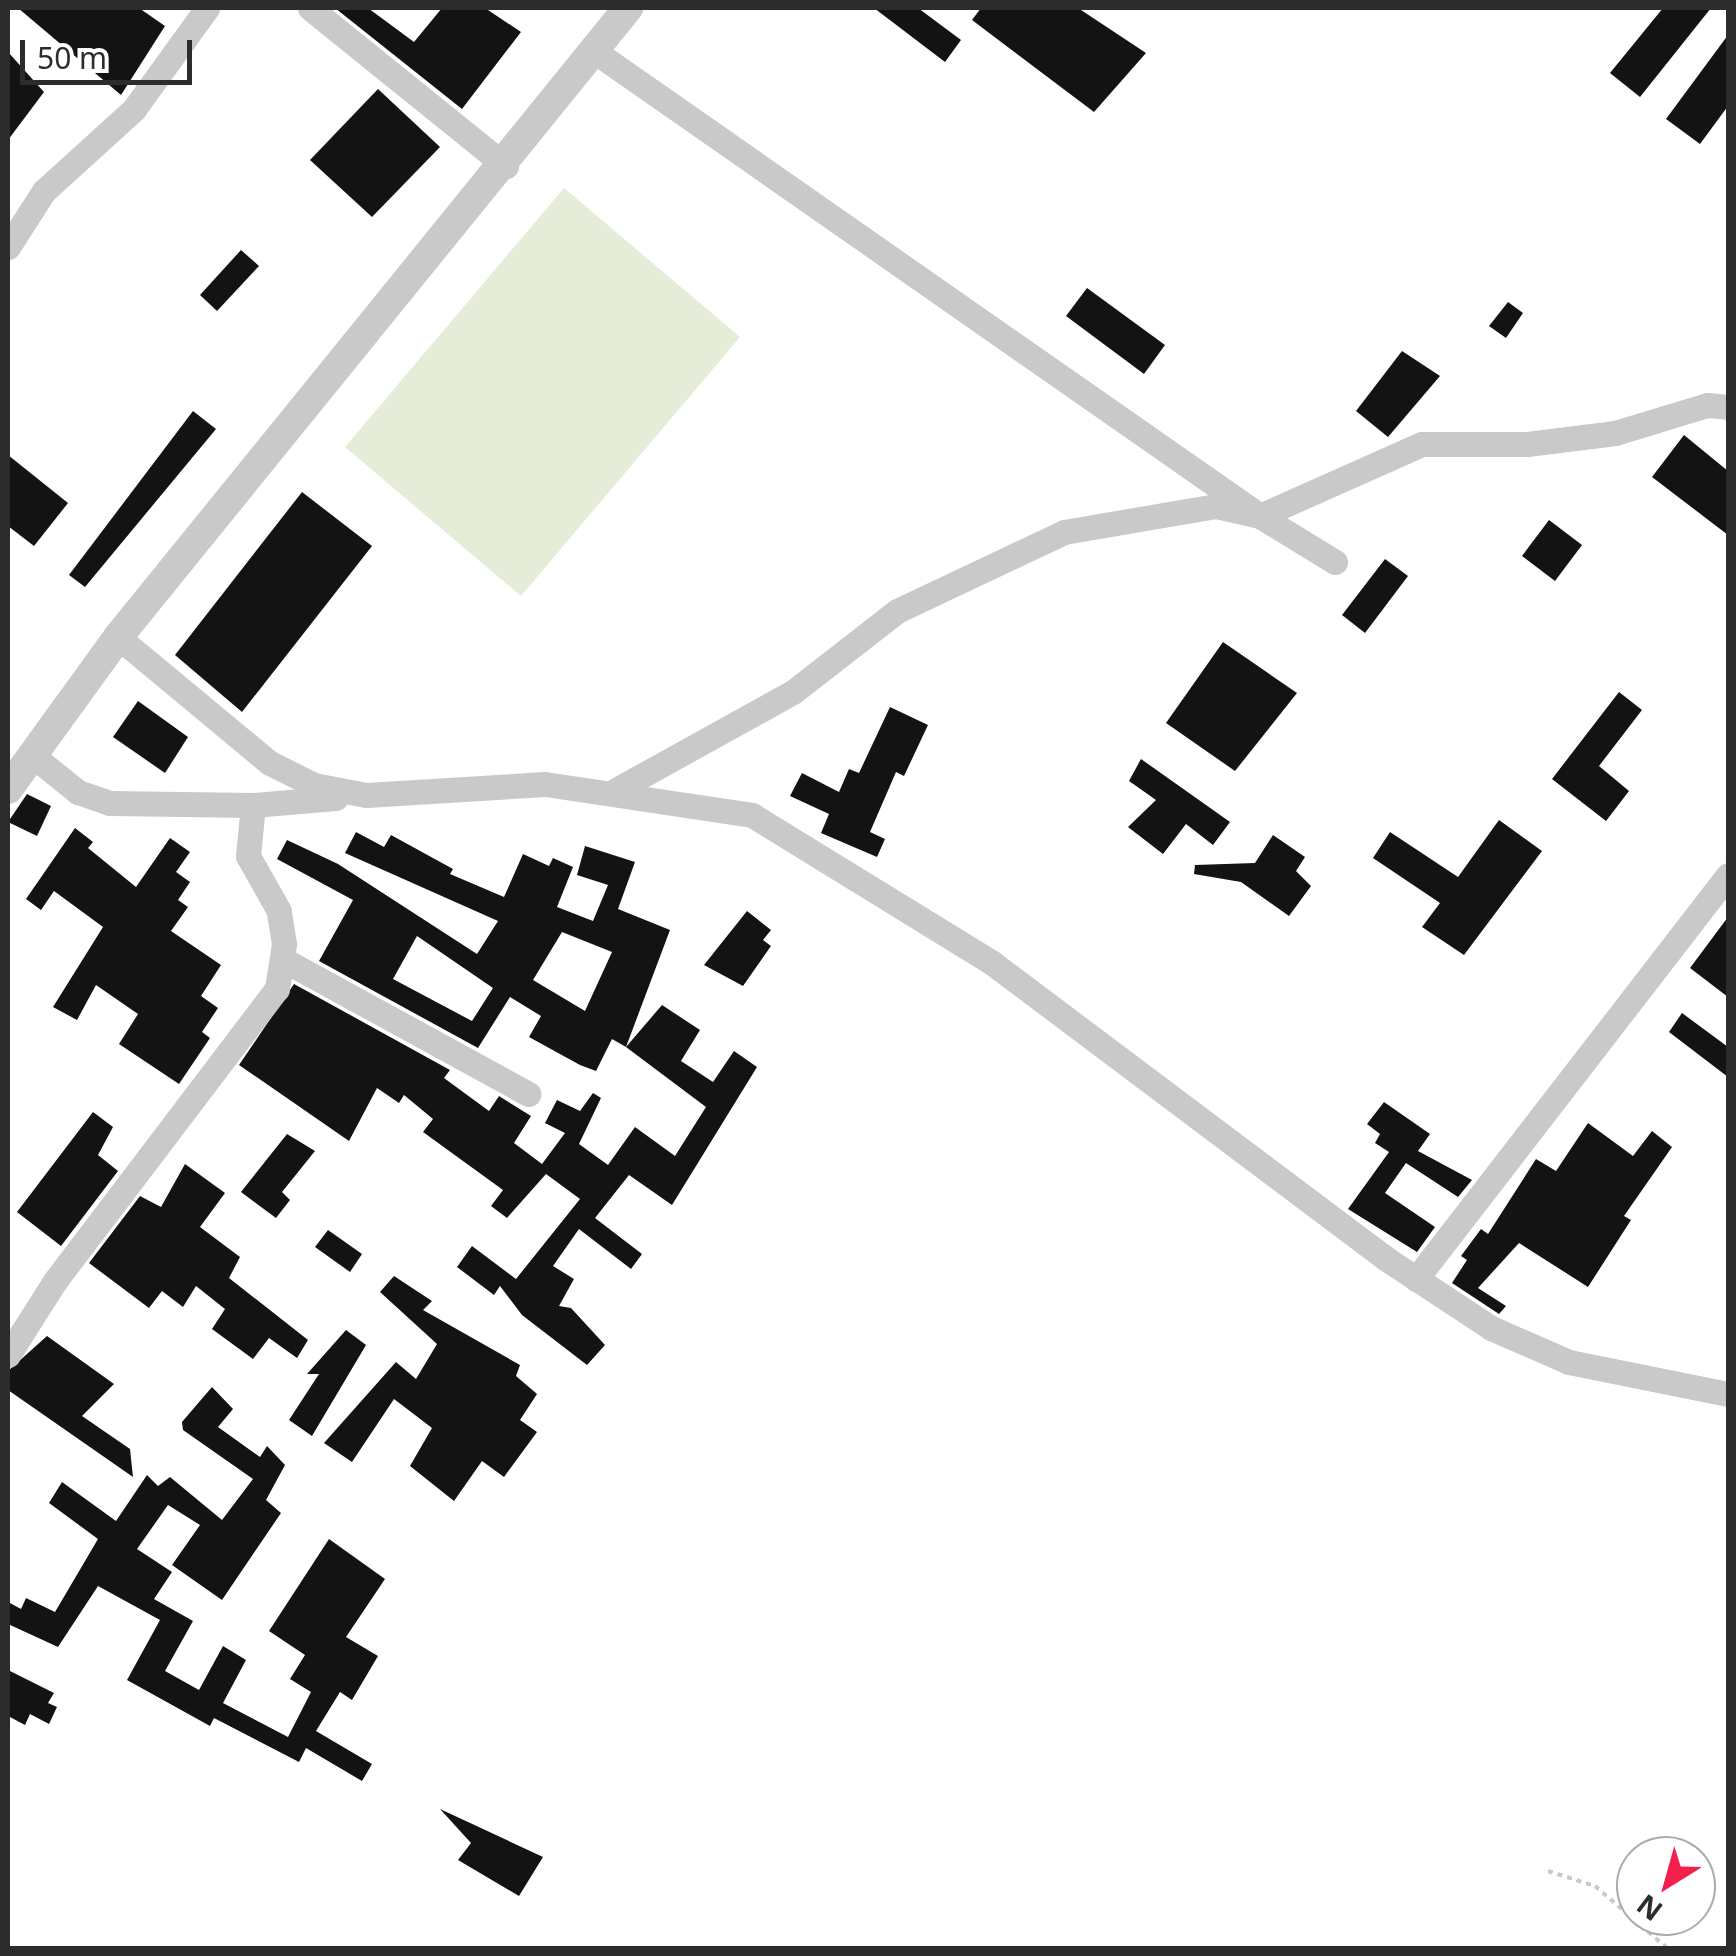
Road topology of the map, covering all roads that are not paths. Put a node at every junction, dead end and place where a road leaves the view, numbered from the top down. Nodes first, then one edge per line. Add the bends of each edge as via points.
1 (206, 8) edge
2 (310, 8) edge
3 (628, 8) edge
4 (594, 51) junction
5 (506, 166) junction
6 (8, 248) edge
7 (1728, 407) edge
8 (1260, 516) junction
9 (1335, 562) dead end
10 (118, 637) junction
11 (33, 756) junction
12 (8, 789) edge
13 (616, 790) junction
14 (366, 795) junction
15 (253, 805) junction
16 (1728, 875) edge
17 (282, 958) junction
18 (529, 1094) dead end
19 (1416, 1280) junction
20 (8, 1356) edge
21 (1728, 1394) edge

1 - 6 street via 134,110 44,191
2 - 5 street
3 - 4 street
4 - 5 street
4 - 8 street
5 - 10 street via 357,336
7 - 8 street via 1707,405 1615,433 1527,444 1422,444
8 - 9 street
8 - 13 street via 1216,506 1064,532 897,611 794,692
10 - 11 street
10 - 14 street via 270,763 314,785
11 - 12 street
11 - 15 street via 78,792 110,804
13 - 14 street via 545,784
13 - 19 street via 752,815 814,848 1057,1009
14 - 15 street
15 - 17 street via 248,856 279,911
16 - 19 street
17 - 18 street
17 - 20 street via 277,989 55,1280
19 - 21 street via 1491,1328 1555,1357

